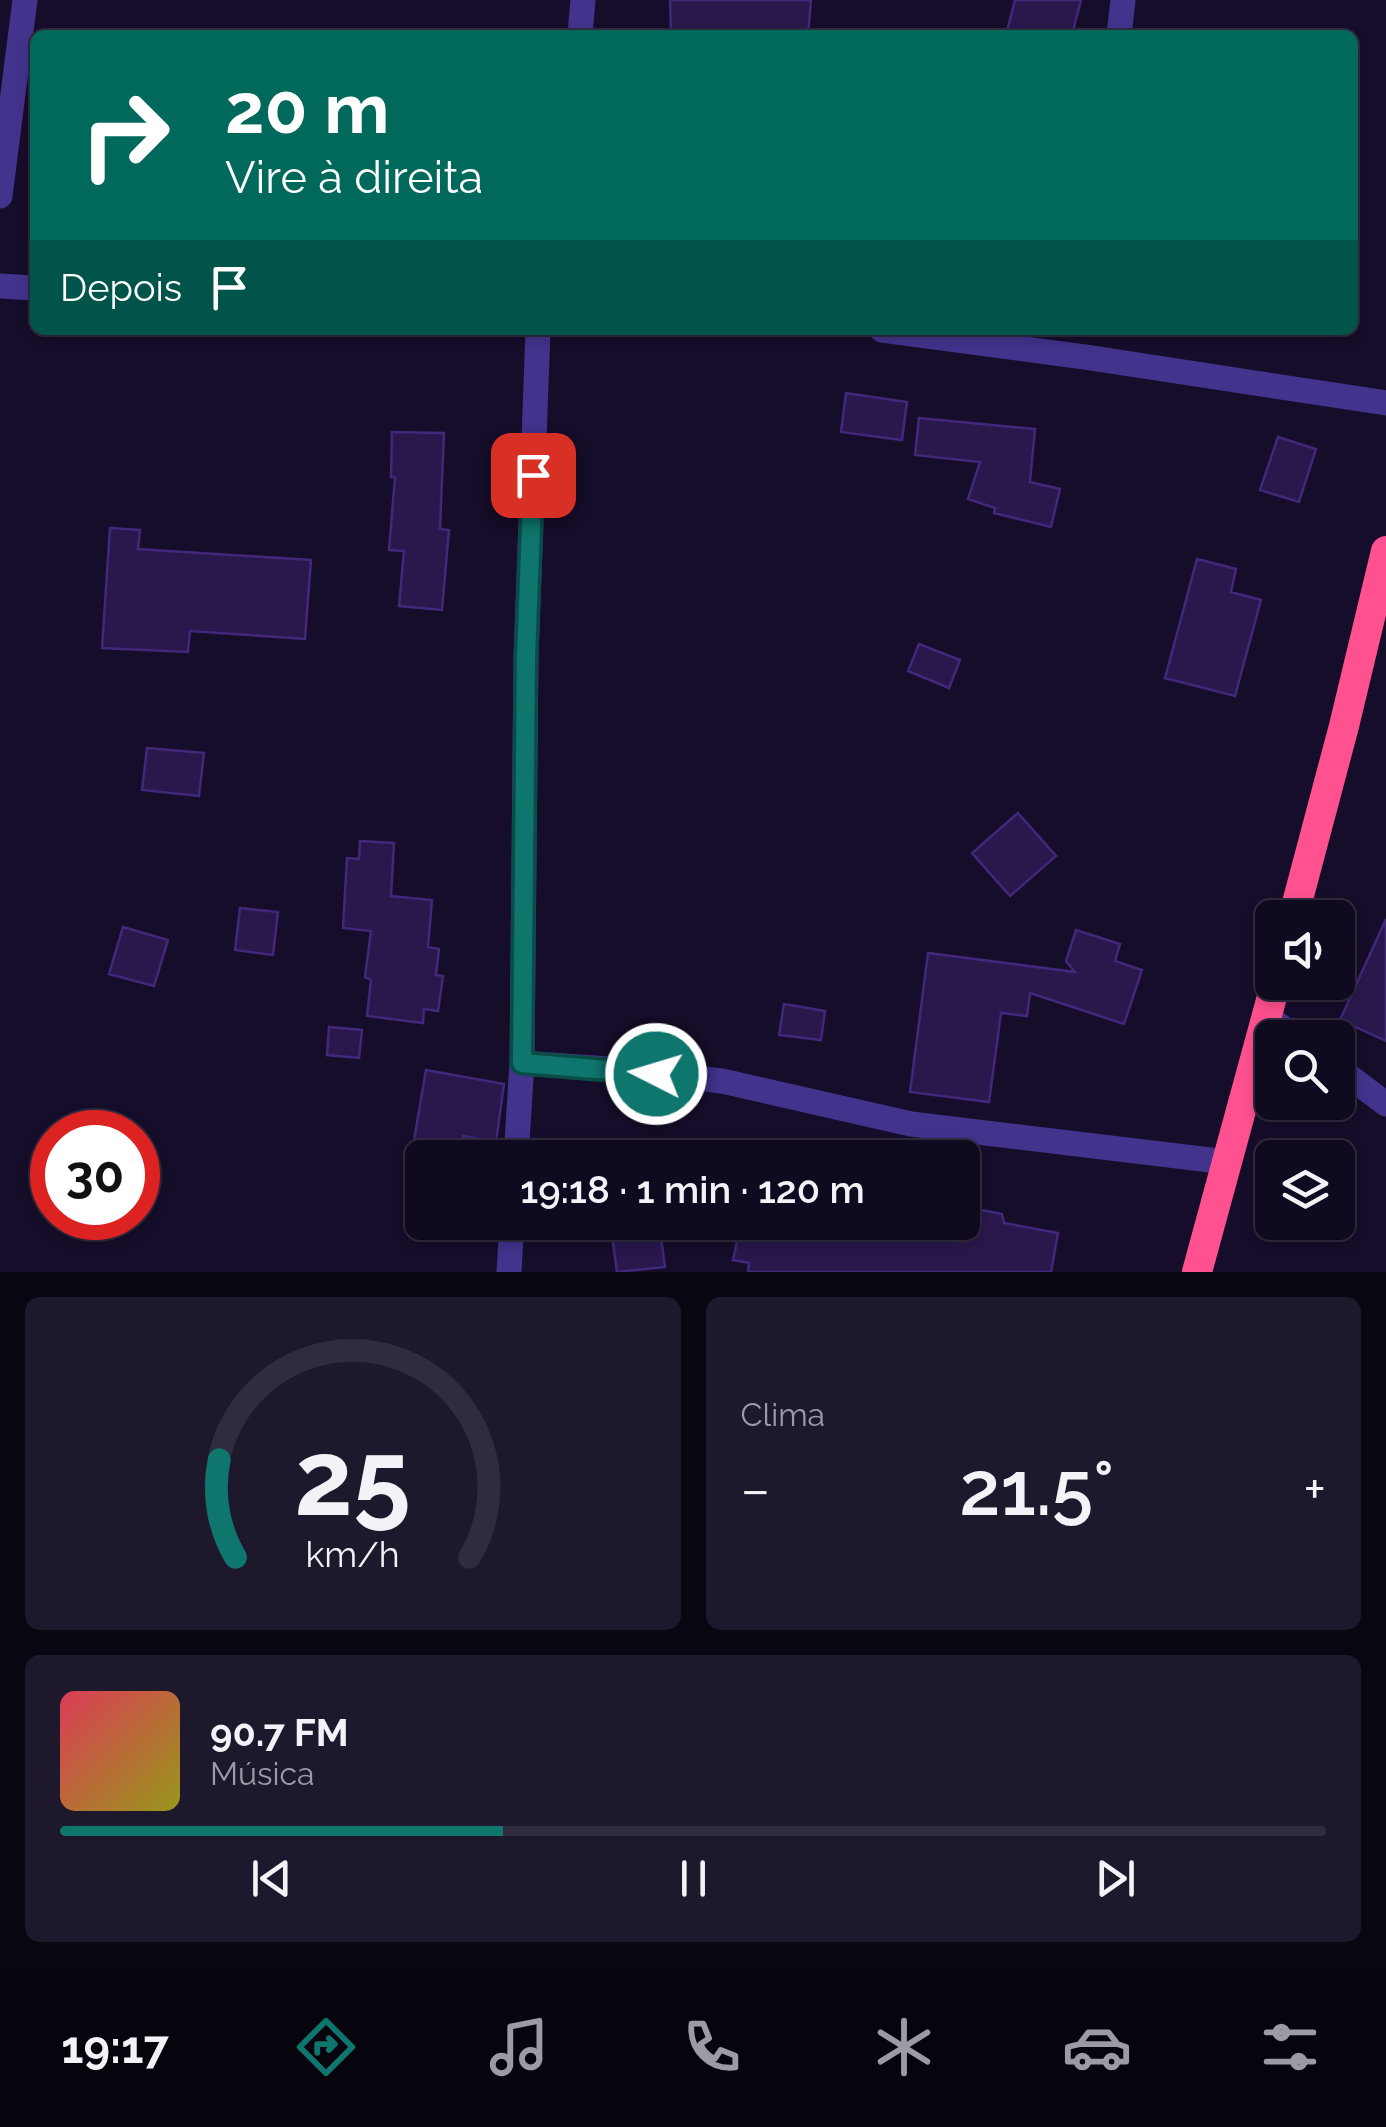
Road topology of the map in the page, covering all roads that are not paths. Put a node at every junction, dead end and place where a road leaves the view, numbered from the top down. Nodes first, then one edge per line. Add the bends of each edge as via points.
1 (25, 0) edge
2 (583, 0) edge
3 (1123, 0) edge
4 (580, 30) edge
5 (1120, 30) edge
6 (0, 196) edge
7 (0, 286) edge
8 (30, 288) edge
9 (538, 335) edge
10 (920, 335) edge
11 (1087, 335) edge
12 (1085, 357) junction
13 (1386, 403) edge
14 (1386, 552) edge
15 (1298, 900) edge
16 (1271, 1000) edge
17 (1267, 1016) junction
18 (1272, 1020) edge
19 (522, 1063) junction
20 (1355, 1081) edge
21 (1386, 1104) edge
22 (517, 1140) edge
23 (1227, 1162) junction
24 (511, 1240) edge
25 (509, 1272) edge
26 (1198, 1272) edge

1 - 6 street
2 - 4 street
3 - 5 street
7 - 8 street
9 - 19 street
10 - 12 street
11 - 12 street
12 - 13 street
14 - 15 highway
16 - 17 highway
17 - 18 street
17 - 23 highway
19 - 22 street
19 - 23 street via 722,1080 911,1124
20 - 21 street
23 - 26 highway
24 - 25 street

